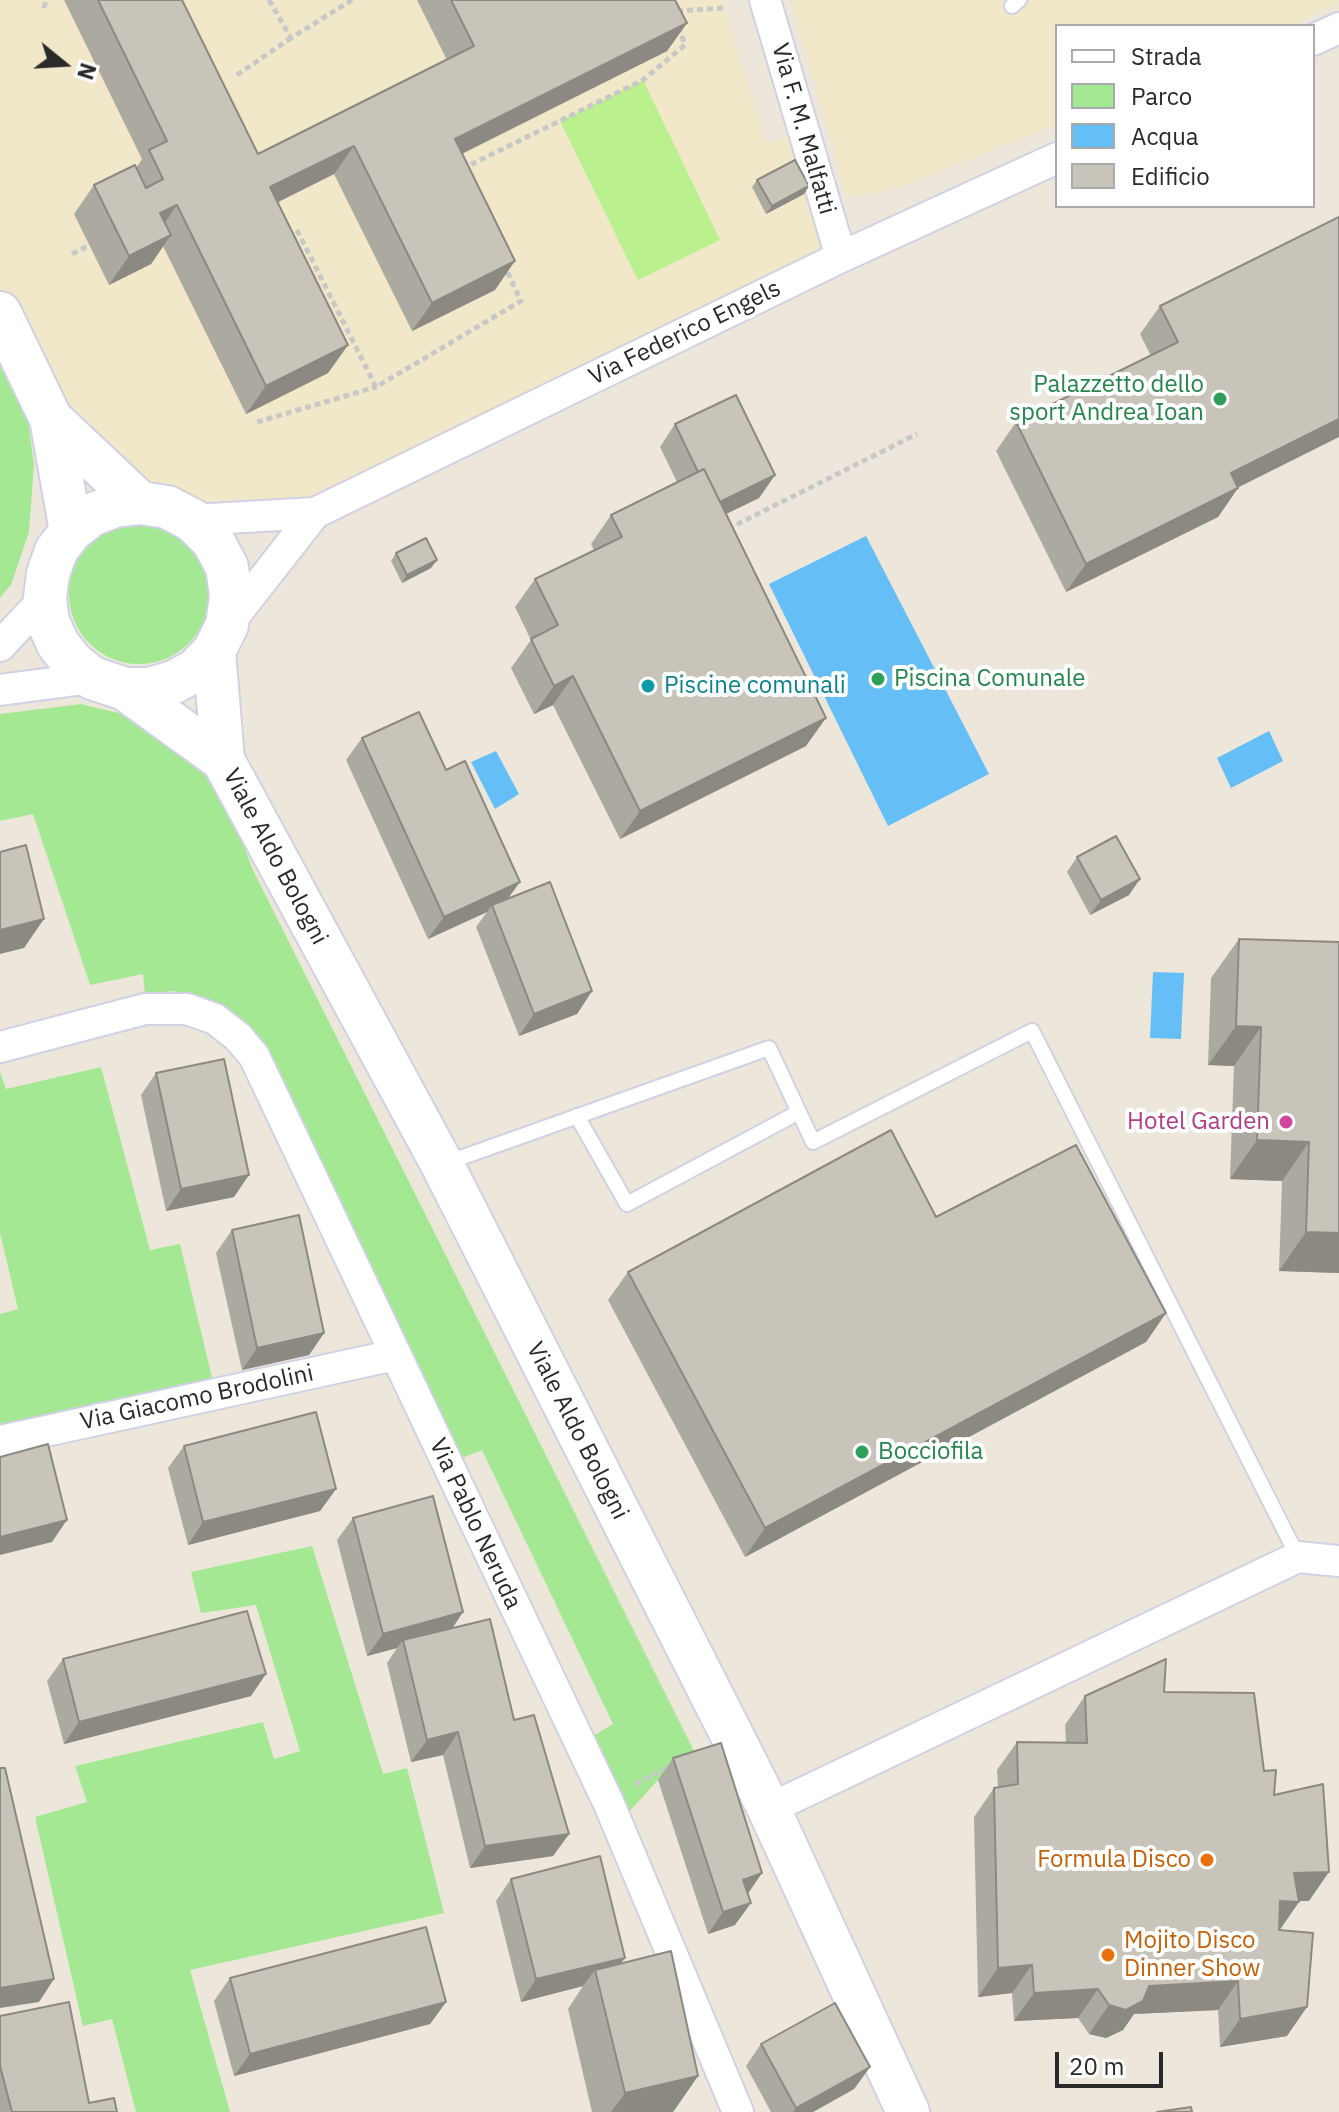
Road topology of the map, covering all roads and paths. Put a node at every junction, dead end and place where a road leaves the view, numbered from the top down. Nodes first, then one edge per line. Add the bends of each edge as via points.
1 (46, 0) edge
2 (269, 0) edge
3 (352, 0) edge
4 (765, 0) edge
5 (44, 8) dead end
6 (724, 8) dead end
7 (1339, 28) edge
8 (291, 38) junction
9 (1315, 39) edge
10 (237, 75) dead end
11 (1055, 159) edge
12 (458, 171) edge
13 (90, 245) dead end
14 (282, 253) edge
15 (72, 254) dead end
16 (841, 257) junction
17 (503, 262) edge
18 (0, 313) edge
19 (376, 387) junction
20 (51, 419) junction
21 (257, 422) dead end
22 (917, 434) dead end
23 (140, 503) junction
24 (315, 513) junction
25 (192, 520) junction
26 (71, 531) junction
27 (719, 533) edge
28 (45, 598) junction
29 (220, 638) junction
30 (0, 646) edge
31 (109, 684) junction
32 (0, 690) edge
33 (223, 760) junction
34 (0, 1047) edge
35 (799, 1112) junction
36 (577, 1116) junction
37 (442, 1164) junction
38 (395, 1355) junction
39 (0, 1441) edge
40 (1298, 1557) junction
41 (1339, 1561) edge
42 (682, 1761) edge
43 (609, 1804) junction
44 (769, 1809) junction
45 (738, 2112) edge
46 (908, 2112) edge

1 - 5 path
2 - 8 path
3 - 8 path
4 - 16 street, Via F. M. Malfatti
6 - 12 path via 673,11 685,45 643,80
7 - 9 street
8 - 10 path
11 - 16 street, Via Federico Engels
13 - 15 path
14 - 19 path via 298,232
16 - 24 street, Via Federico Engels
17 - 19 path via 521,301
18 - 20 main road
19 - 21 path
20 - 23 main road
20 - 26 main road
22 - 27 path
23 - 25 main road via 167,507
23 - 26 main road via 103,510
24 - 25 street, Via Federico Engels
24 - 29 street, Via Federico Engels
25 - 29 main road via 213,541 227,567 231,596
26 - 28 main road via 56,551
28 - 30 street
28 - 31 main road via 58,644 73,663
29 - 31 main road via 196,670 174,682 150,689
29 - 33 main road, Viale Aldo Bologni
31 - 32 street
31 - 33 main road, Viale Aldo Bologni
33 - 37 main road, Viale Aldo Bologni
34 - 38 street, Via Pablo Neruda via 145,1009 187,1009 215,1019 254,1056
35 - 36 lane via 769,1048
35 - 36 lane via 627,1204
35 - 40 lane via 813,1142 1032,1031
36 - 37 lane
37 - 44 main road, Viale Aldo Bologni
38 - 39 street, Via Giacomo Brodolini
38 - 43 street, Via Pablo Neruda
40 - 41 street
40 - 44 street
42 - 43 path via 641,1780
43 - 45 street, Via Pablo Neruda
44 - 46 main road, Viale Aldo Bologni

